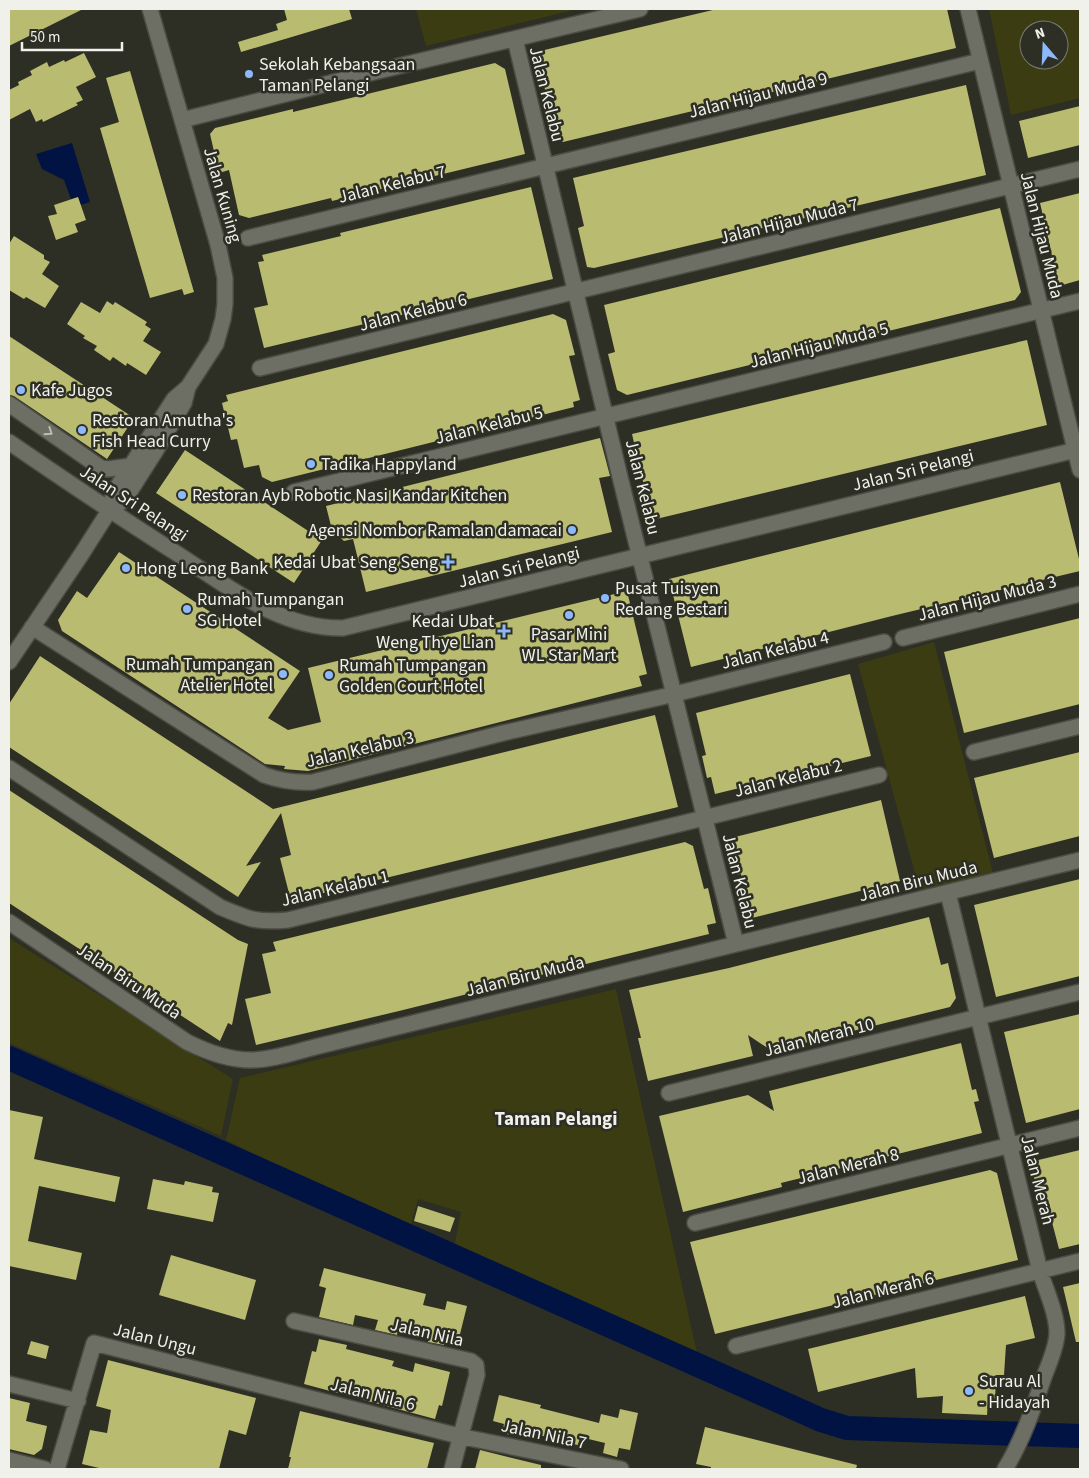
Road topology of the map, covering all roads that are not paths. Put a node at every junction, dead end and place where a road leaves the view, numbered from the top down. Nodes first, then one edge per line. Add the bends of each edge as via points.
1 (150, 9) edge
2 (640, 9) edge
3 (968, 9) edge
4 (515, 39) junction
5 (980, 61) junction
6 (182, 120) junction
7 (545, 166) junction
8 (1080, 169) edge
9 (1011, 187) junction
10 (248, 238) dead end
11 (576, 292) junction
12 (1080, 302) edge
13 (1041, 311) junction
14 (260, 368) dead end
15 (188, 387) junction
16 (9, 404) edge
17 (606, 416) junction
18 (9, 442) edge
19 (1078, 449) edge
20 (130, 466) junction
21 (1080, 470) edge
22 (294, 492) dead end
23 (109, 511) junction
24 (641, 556) junction
25 (1080, 594) edge
26 (32, 627) junction
27 (903, 638) dead end
28 (884, 642) dead end
29 (9, 662) edge
30 (675, 694) junction
31 (1080, 726) edge
32 (974, 752) dead end
33 (9, 768) edge
34 (879, 775) dead end
35 (705, 818) junction
36 (1080, 860) edge
37 (948, 893) junction
38 (9, 922) edge
39 (736, 944) junction
40 (1080, 992) edge
41 (978, 1017) junction
42 (669, 1094) dead end
43 (1080, 1128) edge
44 (1010, 1146) junction
45 (696, 1223) dead end
46 (1080, 1261) edge
47 (1040, 1271) junction
48 (294, 1321) dead end
49 (736, 1346) dead end
50 (9, 1384) edge
51 (277, 1389) joint
52 (78, 1401) junction
53 (459, 1436) junction
54 (9, 1460) edge
55 (45, 1469) edge
56 (57, 1469) edge
57 (452, 1469) edge
58 (621, 1469) edge
59 (1005, 1469) edge

1 - 6 street, Jalan Kuning
2 - 4 street
3 - 5 street, Jalan Hijau Muda
4 - 6 street
4 - 7 street, Jalan Kelabu
5 - 7 street, Jalan Hijau Muda 9
5 - 9 street, Jalan Hijau Muda
6 - 15 street, Jalan Kuning via 225,278 223,320 216,344
7 - 10 street, Jalan Kelabu 7
7 - 11 street, Jalan Kelabu
8 - 9 street, Jalan Hijau Muda 7
9 - 11 street, Jalan Hijau Muda 7
9 - 13 street, Jalan Hijau Muda
11 - 14 street, Jalan Kelabu 6
11 - 17 street, Jalan Kelabu
12 - 13 street, Jalan Hijau Muda 5
13 - 17 street, Jalan Hijau Muda 5
13 - 19 street, Jalan Hijau Muda
15 - 20 street, Jalan Kuning via 174,399
15 - 23 street, Jalan Kuning via 184,403 155,452 125,499
16 -> 20 street via 101,468
17 - 22 street, Jalan Kelabu 5
17 - 24 street, Jalan Kelabu
18 - 23 street, Jalan Sri Pelangi
19 - 21 street, Jalan Hijau Muda
19 - 24 street, Jalan Sri Pelangi
20 - 23 street, Jalan Kuning via 114,492
23 - 24 street, Jalan Sri Pelangi via 270,612 307,625 328,628 353,626
23 - 26 street, Jalan Kuning
24 - 30 street, Jalan Kelabu
25 - 27 street, Jalan Hijau Muda 3
26 - 29 street, Jalan Kuning
26 - 30 street, Jalan Kelabu 3 via 264,775 283,781 313,782 503,733
28 - 30 street, Jalan Kelabu 4
30 - 35 street, Jalan Kelabu
31 - 32 street
33 - 35 street, Jalan Kelabu 1 via 220,907 258,921 288,920
34 - 35 street, Jalan Kelabu 2
35 - 39 street, Jalan Kelabu
36 - 37 street, Jalan Biru Muda
37 - 39 street, Jalan Biru Muda
37 - 41 street, Jalan Merah
38 - 39 street, Jalan Biru Muda via 188,1042 210,1053 252,1060
40 - 41 street, Jalan Merah 10
41 - 42 street, Jalan Merah 10
41 - 44 street, Jalan Merah
43 - 44 street, Jalan Merah 8
44 - 45 street, Jalan Merah 8
44 - 47 street, Jalan Merah
46 - 47 street, Jalan Merah 6
47 - 49 street, Jalan Merah 6
47 - 59 street, Jalan Merah via 1057,1335 1034,1405
48 - 53 street, Jalan Nila via 476,1365 477,1375
50 - 52 street
51 - 52 street, Jalan Ungu via 94,1343
51 - 53 street, Jalan Nila 6
52 - 56 street, Jalan Ungu
53 - 57 street, Jalan Nila
53 - 58 street, Jalan Nila 7
54 - 55 street

